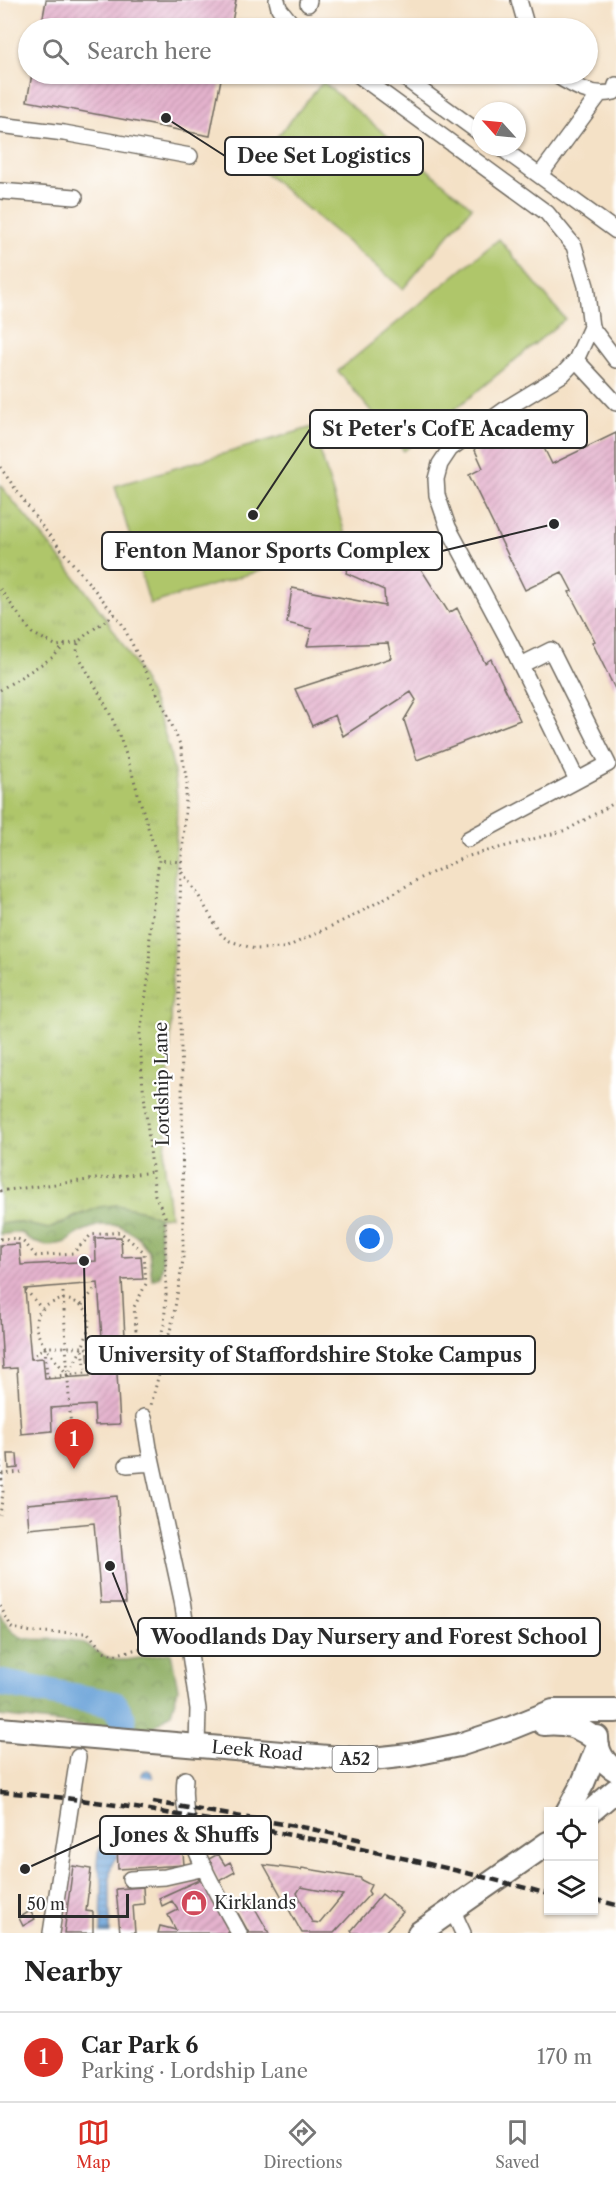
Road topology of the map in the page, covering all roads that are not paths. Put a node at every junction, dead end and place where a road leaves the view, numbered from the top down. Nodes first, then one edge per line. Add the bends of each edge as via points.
1 (277, 0) edge
2 (519, 0) edge
3 (287, 18) edge
4 (524, 18) edge
5 (371, 84) edge
6 (413, 84) edge
7 (573, 84) edge
8 (611, 91) edge
9 (0, 125) edge
10 (472, 127) edge
11 (190, 156) dead end
12 (512, 156) edge
13 (540, 176) junction
14 (0, 191) edge
15 (75, 197) dead end
16 (616, 231) edge
17 (591, 327) junction
18 (576, 360) junction
19 (616, 360) edge
20 (616, 402) edge
21 (521, 665) junction
22 (577, 780) junction
23 (468, 839) dead end
24 (144, 1416) road end
25 (152, 1463) junction
26 (127, 1466) dead end
27 (223, 1629) dead end
28 (187, 1639) junction
29 (616, 1713) edge
30 (511, 1728) junction
31 (0, 1729) edge
32 (597, 1744) junction
33 (196, 1746) junction
34 (78, 1757) dead end
35 (616, 1770) edge
36 (185, 1779) dead end
37 (616, 1790) edge
38 (570, 1807) edge
39 (596, 1807) edge
40 (544, 1843) edge
41 (205, 1868) junction
42 (130, 1879) dead end
43 (452, 1909) junction
44 (422, 1932) edge
45 (51, 1933) edge
46 (239, 1933) edge
47 (464, 1933) edge

1 - 3 street
2 - 4 street
5 - 17 street via 547,213 574,246 586,286
6 - 10 street
7 - 8 street via 588,92
8 - 13 street
9 - 11 street
12 - 13 street
13 - 16 street
14 - 15 street
17 - 18 street
17 - 19 street
18 - 20 street
18 - 21 street via 562,374 450,449 436,479 448,526
21 - 22 street
21 - 22 street via 551,650 608,764
22 - 23 street
24 - 25 street
25 - 26 street
25 - 28 street
27 - 28 street
28 - 33 street via 198,1709
29 - 30 highway, Leek Road / A52 via 553,1711
29 - 32 highway via 603,1724
30 - 32 highway, Leek Road / A52 via 570,1725 584,1730
30 - 33 highway, Leek Road / A52 via 459,1745 363,1760
31 - 33 highway, Leek Road / A52
32 - 35 highway via 603,1761
32 - 38 highway
34 - 45 street
36 - 41 street via 183,1799 192,1841
37 - 39 highway
40 - 43 highway
41 - 42 street via 165,1877
41 - 46 street
43 - 44 highway
43 - 47 street

